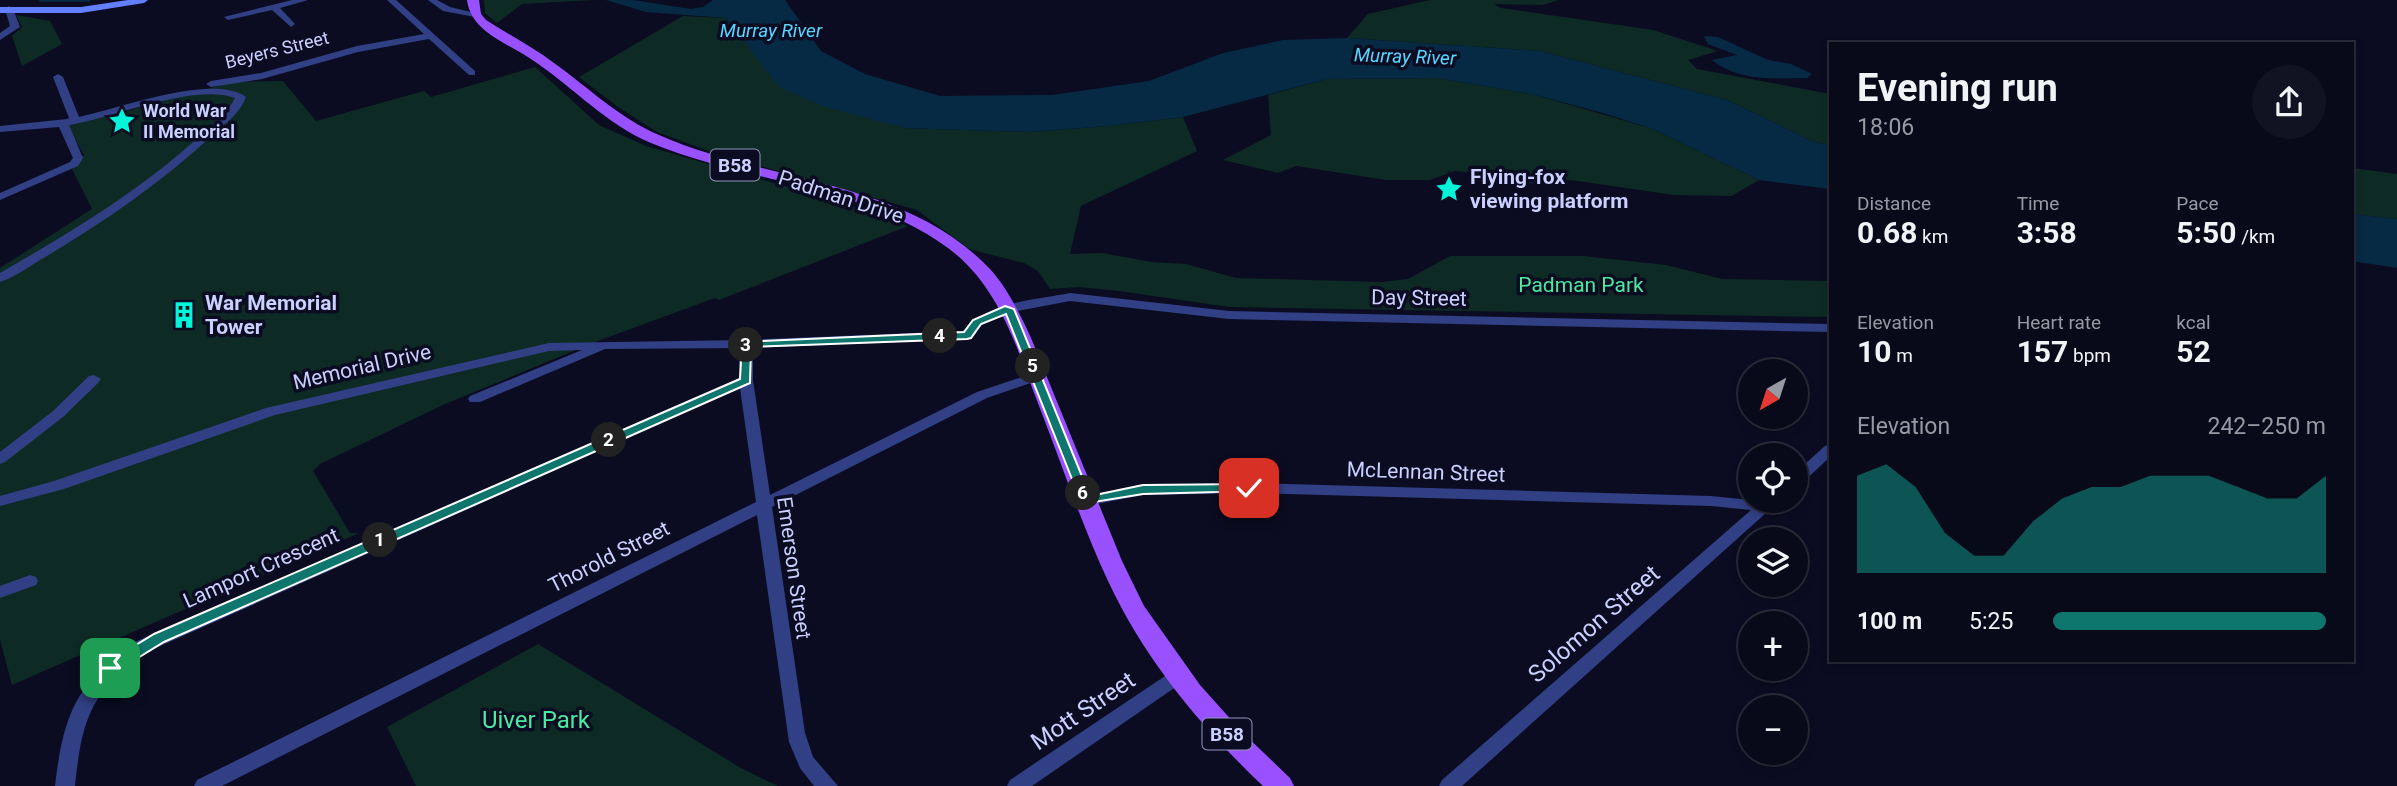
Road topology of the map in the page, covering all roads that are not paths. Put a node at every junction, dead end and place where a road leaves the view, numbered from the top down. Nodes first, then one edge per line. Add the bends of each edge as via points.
1 (144, 0) edge
2 (304, 0) edge
3 (391, 0) edge
4 (432, 0) edge
5 (5, 5) edge
6 (274, 7) junction
7 (474, 7) edge
8 (228, 17) dead end
9 (291, 24) dead end
10 (4, 35) edge
11 (431, 36) junction
12 (472, 74) dead end
13 (58, 77) dead end
14 (137, 107) junction
15 (67, 122) junction
16 (0, 129) edge
17 (0, 197) edge
18 (0, 278) edge
19 (1009, 309) junction
20 (1829, 328) edge
21 (607, 344) junction
22 (746, 344) junction
23 (1037, 376) junction
24 (94, 379) dead end
25 (746, 380) junction
26 (475, 399) dead end
27 (1829, 450) edge
28 (0, 459) edge
29 (1808, 469) edge
30 (0, 501) edge
31 (1086, 501) junction
32 (1738, 502) edge
33 (764, 505) junction
34 (1758, 513) edge
35 (30, 580) dead end
36 (0, 592) edge
37 (1178, 677) junction
38 (65, 786) edge
39 (204, 786) edge
40 (828, 786) edge
41 (1017, 786) edge
42 (1282, 786) edge
43 (1449, 786) edge

1 - 5 main road via 74,11
2 - 6 street
3 - 11 street
4 - 7 street via 448,10
5 - 10 street via 15,27
6 - 8 street
6 - 9 street
7 - 19 main road, Padman Drive / B58 via 488,27 552,67 601,109 642,134 871,204 931,230 972,260
11 - 12 street
11 - 14 street, Beyers Street via 357,48 262,76 136,103
13 - 15 street via 74,118
14 - 15 street
14 - 18 street via 215,90 241,97 194,149 163,174
15 - 16 street
15 - 17 street via 78,153 74,164
19 - 20 street, Day Street via 1070,296 1229,314
19 - 22 street, Day Street via 977,322 967,335
19 - 23 main road, Padman Drive / B58
21 - 22 street, Memorial Drive
21 - 26 street
21 - 30 street, Memorial Drive via 549,347 302,402
22 - 25 street, Emerson Street
23 - 31 main road, Padman Drive / B58
23 - 33 street, Thorold Street via 982,396
24 - 28 street
25 - 33 street, Emerson Street
25 - 38 street, Lamport Crescent via 143,646 110,668 86,697 70,740
27 - 29 street
31 - 32 street, McLennan Street via 1143,490 1249,488
31 - 37 main road, Padman Drive / B58 via 1136,617
33 - 39 street, Thorold Street
33 - 40 street, Emerson Street via 796,733 803,759 813,775
34 - 43 street, Solomon Street
35 - 36 street
37 - 41 street, Mott Street
37 - 42 main road, Padman Drive / B58 via 1229,737

